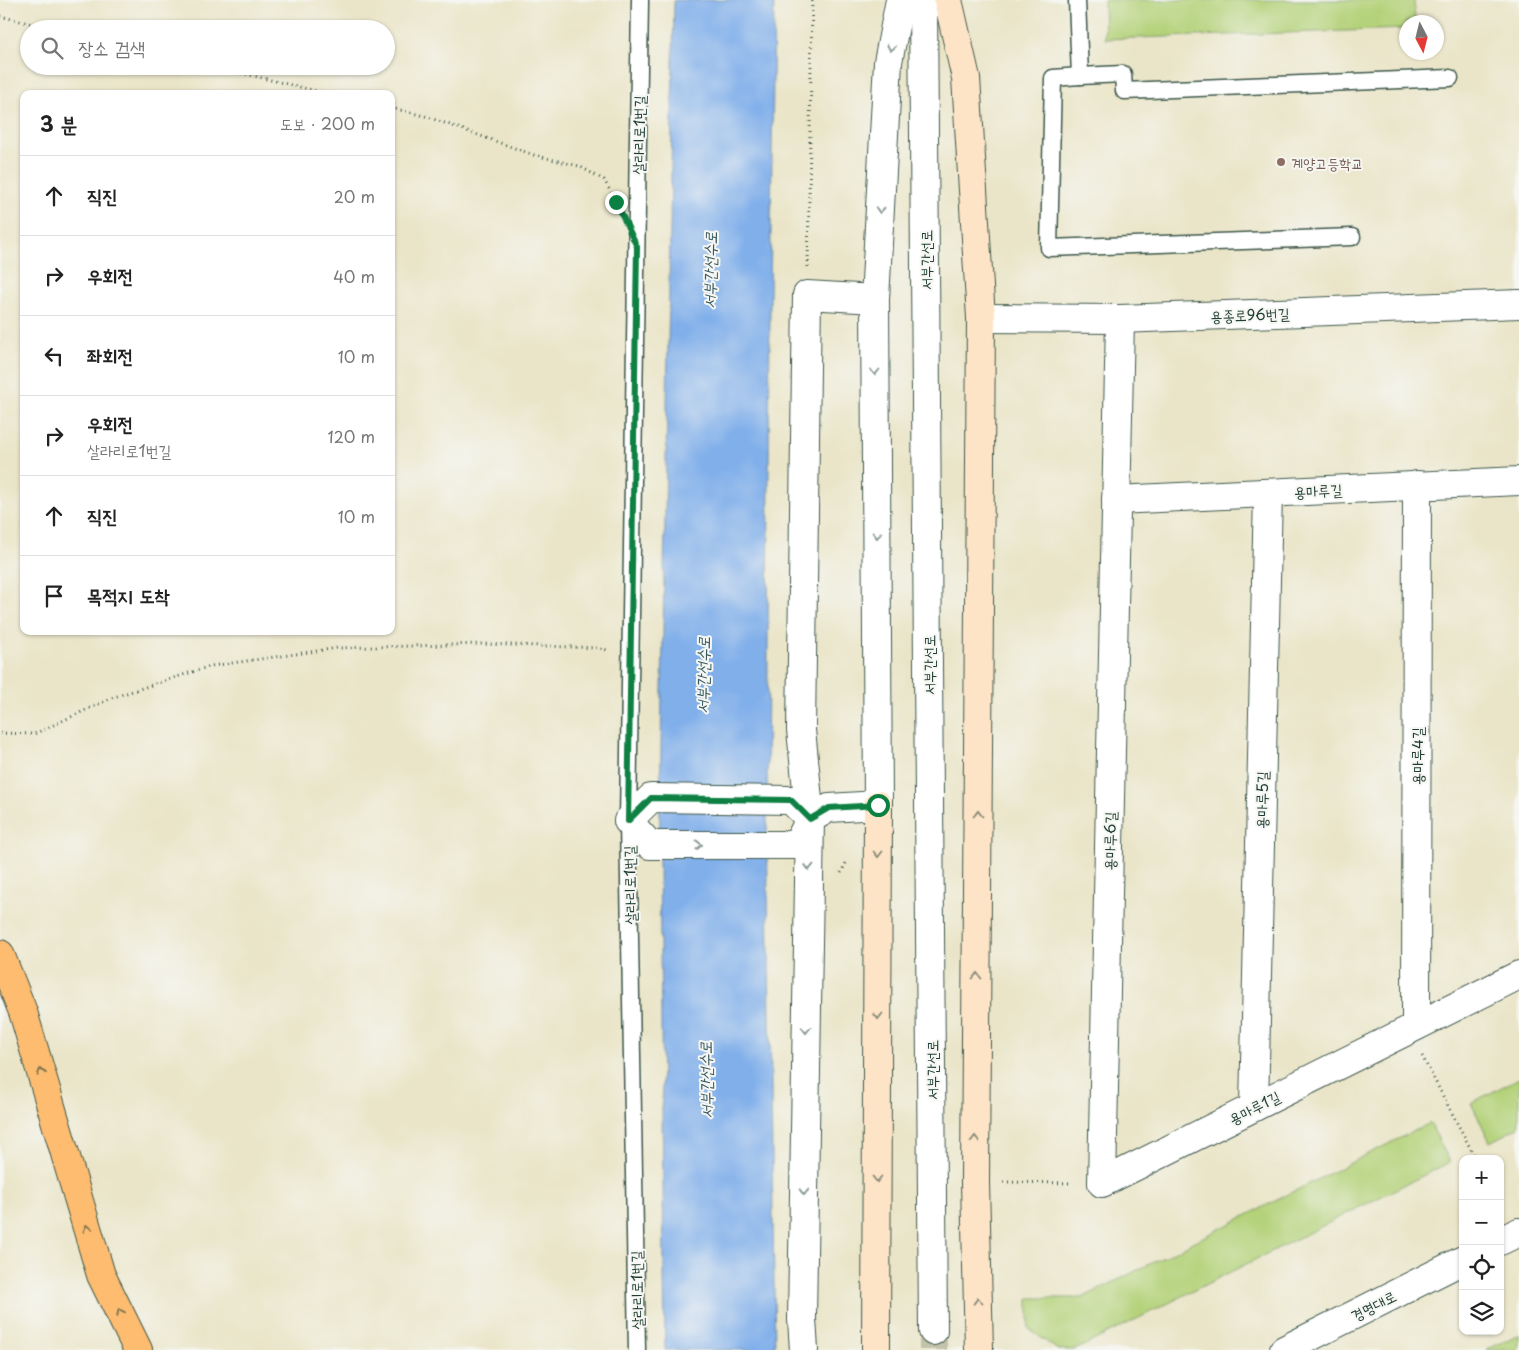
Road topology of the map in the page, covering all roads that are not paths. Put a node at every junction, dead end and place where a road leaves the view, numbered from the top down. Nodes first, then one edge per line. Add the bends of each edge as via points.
1 (640, 0) edge
2 (900, 0) edge
3 (924, 0) edge
4 (948, 0) edge
5 (1077, 0) edge
6 (1080, 76) junction
7 (1450, 78) dead end
8 (1352, 237) dead end
9 (875, 299) junction
10 (1519, 304) edge
11 (981, 318) junction
12 (1120, 319) junction
13 (1519, 481) edge
14 (1417, 485) junction
15 (1268, 493) junction
16 (1116, 500) junction
17 (878, 805) junction
18 (810, 819) junction
19 (628, 821) junction
20 (0, 954) edge
21 (1519, 975) edge
22 (1416, 1026) junction
23 (1254, 1107) junction
24 (1102, 1183) joint
25 (1519, 1232) edge
26 (1504, 1239) edge
27 (1459, 1262) edge
28 (933, 1331) tunnel mouth
29 (138, 1350) edge
30 (637, 1350) edge
31 (804, 1350) edge
32 (876, 1350) edge
33 (979, 1350) edge
34 (1284, 1350) edge

1 - 19 lane, 살라리로1번길
2 -> 9 street via 888,62
3 - 28 street, 서부간선로
4 - 11 main road via 966,78
5 - 6 lane
6 - 7 lane via 1123,74 1124,91
6 - 8 lane via 1053,78 1049,248
9 -> 17 street
9 - 18 street via 807,295 801,730
10 - 12 street, 용종로96번길
11 - 12 street, 용종로96번길
33 -> 11 main road via 975,1182
12 - 16 street, 용마루6길
13 - 14 street, 용마루길
14 - 15 street, 용마루길
14 - 22 street, 용마루4길
15 - 16 street, 용마루길
15 - 23 street, 용마루5길
16 - 24 street, 용마루6길
17 - 18 street via 829,808
17 -> 32 main road
18 - 19 street via 791,800 651,798
19 -> 18 street via 650,844 796,846
18 -> 31 street
19 - 30 lane, 살라리로1번길
29 -> 20 highway via 101,1274 23,1012
21 - 22 street, 용마루1길
22 - 23 street, 용마루1길
23 - 24 street, 용마루1길
25 - 26 street
27 - 34 street, 경명대로

